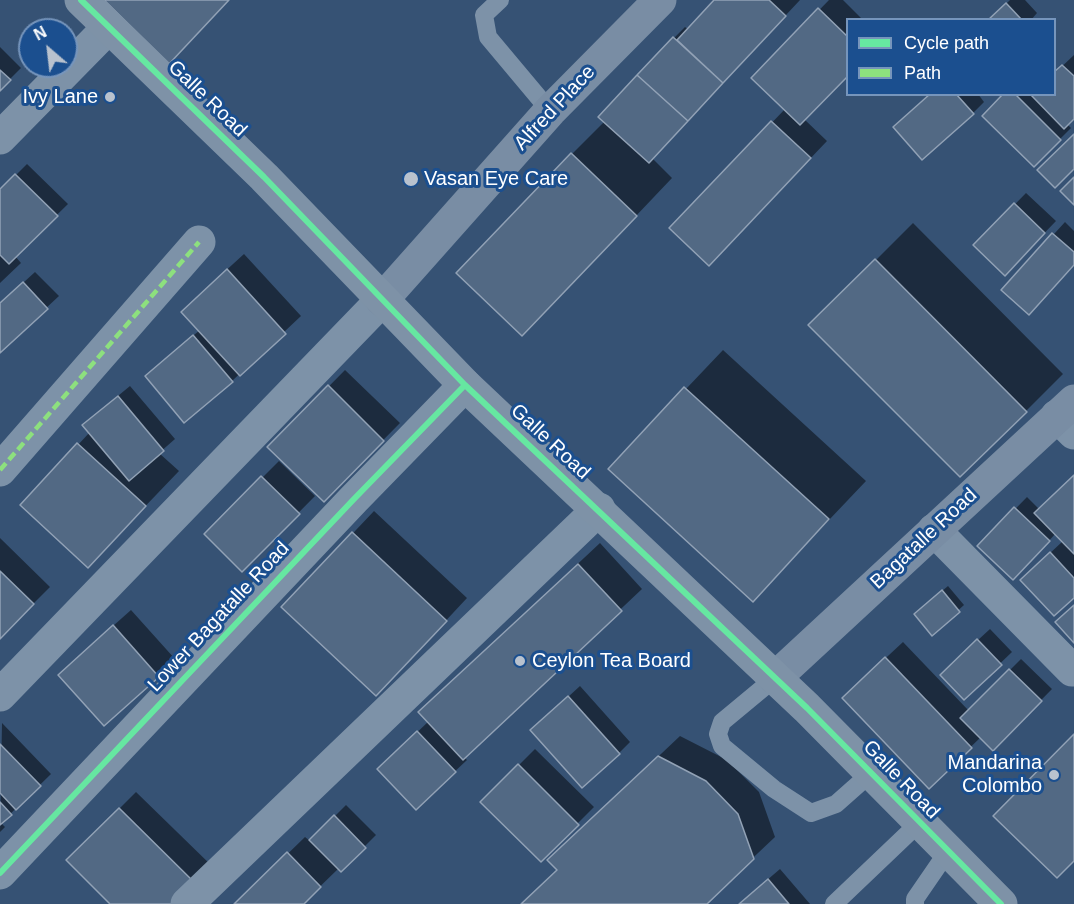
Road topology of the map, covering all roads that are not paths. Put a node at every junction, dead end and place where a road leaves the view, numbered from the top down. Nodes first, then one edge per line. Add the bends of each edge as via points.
1 (81, 0) edge
2 (500, 0) edge
3 (660, 0) edge
4 (109, 27) junction
5 (550, 111) junction
6 (0, 138) edge
7 (199, 242) dead end
8 (382, 300) junction
9 (465, 385) junction
10 (1068, 416) edge
11 (0, 470) edge
12 (599, 509) junction
13 (934, 530) junction
14 (1072, 670) dead end
15 (775, 678) junction
16 (0, 694) edge
17 (871, 773) junction
18 (919, 823) junction
19 (948, 851) junction
20 (0, 873) edge
21 (187, 904) edge
22 (834, 904) edge
23 (915, 904) edge
24 (1001, 904) edge

1 - 4 highway, Galle Road
2 - 5 lane via 484,15 488,37
3 - 5 main road, Alfred Place
4 - 6 street
4 - 8 highway, Galle Road via 264,177
5 - 8 main road, Alfred Place
7 - 11 street
8 - 9 highway, Galle Road
8 - 16 street
9 - 12 highway, Galle Road
9 - 20 street, Lower Bagatalle Road
10 - 13 main road, Bagatalle Road
12 - 15 highway, Galle Road
12 - 21 street
13 - 14 street
13 - 15 main road, Bagatalle Road
15 - 17 highway, Galle Road
15 - 17 lane via 722,722 718,734 722,746 774,789 811,813 836,804
17 - 18 highway, Galle Road
18 - 19 highway, Galle Road
18 - 22 lane
19 - 23 lane
19 - 24 highway, Galle Road

